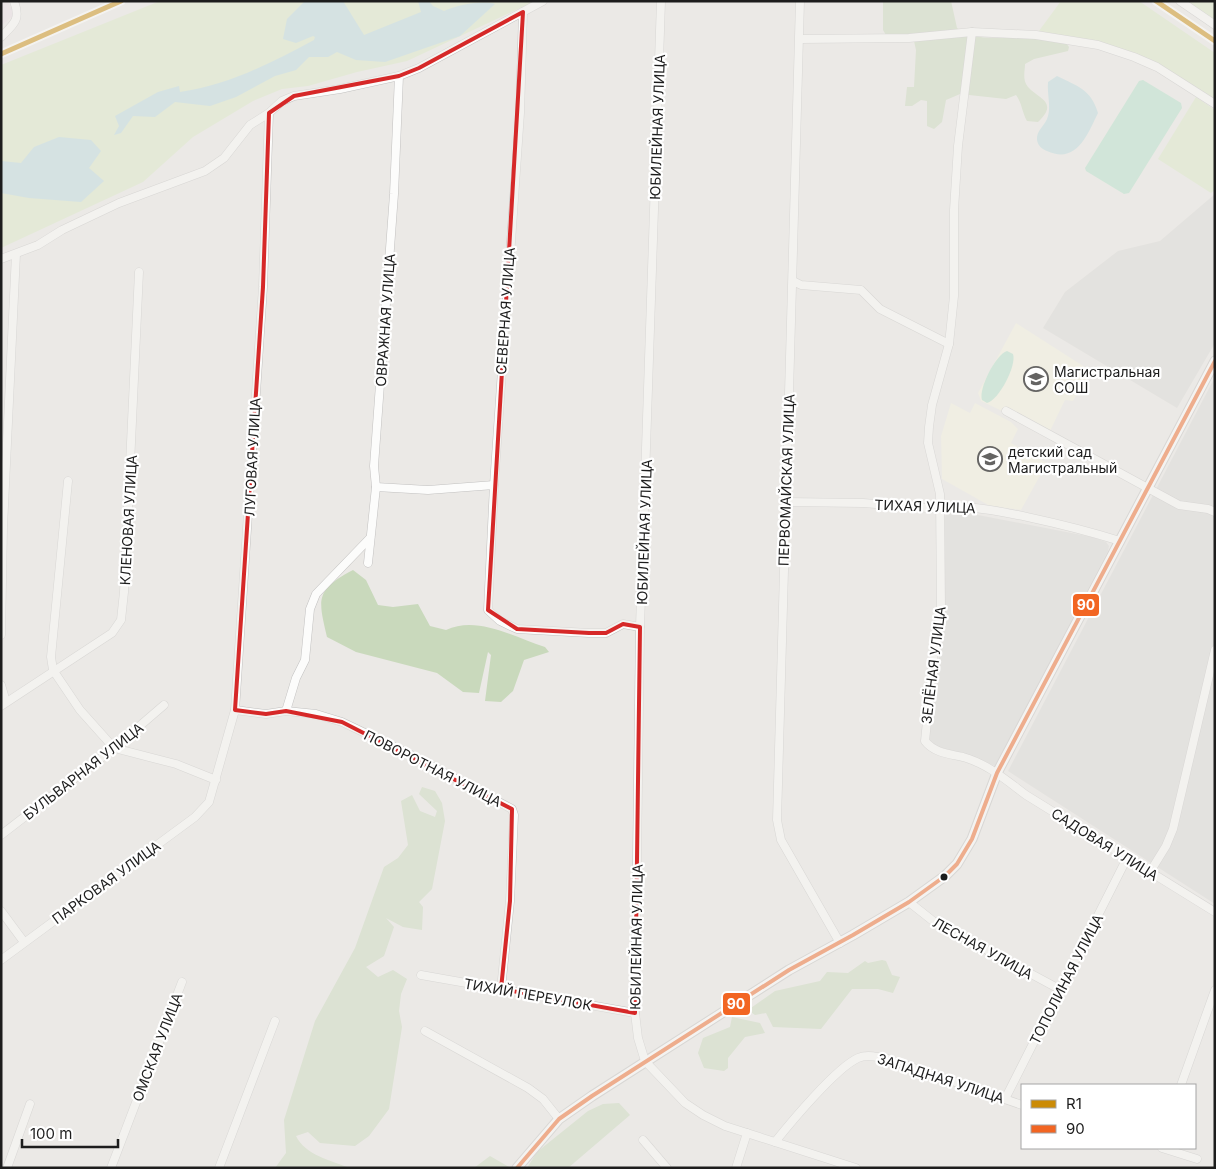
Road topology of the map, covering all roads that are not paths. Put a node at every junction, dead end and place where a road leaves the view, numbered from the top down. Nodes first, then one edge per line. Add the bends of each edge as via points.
1 (14, 1) edge
2 (543, 1) edge
3 (661, 1) edge
4 (800, 1) edge
5 (1180, 1) edge
6 (523, 12) junction
7 (1215, 24) edge
8 (972, 32) junction
9 (1, 37) edge
10 (800, 39) junction
11 (399, 76) junction
12 (1215, 104) edge
13 (271, 111) junction
14 (16, 254) junction
15 (1, 259) edge
16 (139, 272) dead end
17 (793, 281) junction
18 (949, 344) junction
19 (1215, 361) edge
20 (1006, 411) dead end
21 (68, 481) dead end
22 (494, 485) junction
23 (376, 487) junction
24 (1147, 490) junction
25 (786, 502) junction
26 (940, 509) junction
27 (1211, 510) edge
28 (370, 538) junction
29 (1120, 541) junction
30 (368, 563) dead end
31 (640, 627) junction
32 (1, 635) edge
33 (1215, 650) edge
34 (52, 670) junction
35 (1, 685) edge
36 (4, 704) edge
37 (164, 705) dead end
38 (235, 710) junction
39 (286, 711) junction
40 (114, 748) junction
41 (997, 773) junction
42 (216, 780) junction
43 (210, 802) joint
44 (1, 835) edge
45 (1127, 858) junction
46 (1150, 872) junction
47 (909, 902) junction
48 (1, 910) edge
49 (1215, 912) edge
50 (24, 942) junction
51 (840, 943) junction
52 (1, 960) edge
53 (421, 975) dead end
54 (182, 982) dead end
55 (501, 989) junction
56 (1060, 990) junction
57 (1215, 990) edge
58 (635, 1013) junction
59 (275, 1021) dead end
60 (425, 1031) dead end
61 (644, 1061) junction
62 (1181, 1084) edge
63 (1005, 1099) junction
64 (30, 1104) dead end
65 (1021, 1105) edge
66 (559, 1119) junction
67 (747, 1133) junction
68 (643, 1140) dead end
69 (775, 1142) junction
70 (1165, 1149) edge
71 (1197, 1159) dead end
72 (7, 1168) edge
73 (111, 1168) edge
74 (219, 1168) edge
75 (517, 1168) edge
76 (667, 1168) edge
77 (736, 1168) edge
78 (856, 1168) edge

1 - 9 street via 18,12 15,23
2 - 6 street
3 - 31 street, ЮБИЛЕЙНАЯ УЛИЦА
4 - 10 street, ПЕРВОМАЙСКАЯ УЛИЦА
5 - 7 street
6 - 11 street
6 - 22 street, СЕВЕРНАЯ УЛИЦА via 520,113
8 - 10 street via 909,38
8 - 12 street via 1036,35 1098,45 1156,68
8 - 18 street via 958,146 954,296
10 - 17 street, ПЕРВОМАЙСКАЯ УЛИЦА
11 - 13 street via 294,96
11 - 23 street, ОВРАЖНАЯ УЛИЦА via 374,466
13 - 14 street via 250,125 224,158 206,172 119,203
13 - 38 street, ЛУГОВАЯ УЛИЦА via 263,287
14 - 15 street
14 - 32 street
16 - 34 street, КЛЕНОВАЯ УЛИЦА via 120,620 112,633 97,645
17 - 18 street via 801,285 861,290 880,309
17 - 25 street, ПЕРВОМАЙСКАЯ УЛИЦА
18 - 26 street via 932,405 928,443 940,494
19 - 24 street
20 - 24 street
21 - 34 street
22 - 23 street via 428,490
22 - 31 street, СЕВЕРНАЯ УЛИЦА via 488,610 500,621 517,629 606,633 623,624
23 - 28 street, ОВРАЖНАЯ УЛИЦА
24 - 27 street via 1179,505
24 - 29 street
25 - 26 street, ТИХАЯ УЛИЦА
25 - 51 street, ПЕРВОМАЙСКАЯ УЛИЦА via 778,831
26 - 29 street, ТИХАЯ УЛИЦА via 948,506 978,507
26 - 41 street, ЗЕЛЁНАЯ УЛИЦА via 941,610 925,741 932,748 966,758
28 - 30 street, ОВРАЖНАЯ УЛИЦА
28 - 39 street via 316,594 310,609 305,660
29 - 41 street
31 - 58 street, ЮБИЛЕЙНАЯ УЛИЦА
33 - 46 street via 1173,829
34 - 36 street, КЛЕНОВАЯ УЛИЦА
34 - 40 street via 80,710
35 - 36 street
37 - 40 street, БУЛЬВАРНАЯ УЛИЦА
38 - 39 street, ПОВОРОТНАЯ УЛИЦА via 266,714
38 - 42 street, ЛУГОВАЯ УЛИЦА
39 - 55 street, ПОВОРОТНАЯ УЛИЦА via 316,714 342,722 512,809 510,901
40 - 42 street via 176,764
40 - 44 street, БУЛЬВАРНАЯ УЛИЦА
41 - 45 street, САДОВАЯ УЛИЦА via 1026,796
41 - 47 street via 965,853 945,876
42 - 43 street, ЛУГОВАЯ УЛИЦА
43 - 50 street, ПАРКОВАЯ УЛИЦА via 195,817
45 - 46 street, САДОВАЯ УЛИЦА
45 - 56 street, ТОПОЛИНАЯ УЛИЦА
46 - 49 street, САДОВАЯ УЛИЦА
47 - 51 street
47 - 56 street, ЛЕСНАЯ УЛИЦА via 933,921
48 - 50 street
50 - 52 street, ПАРКОВАЯ УЛИЦА
51 - 61 street via 789,970
53 - 55 street, ТИХИЙ ПЕРЕУЛОК
54 - 73 street, ОМСКАЯ УЛИЦА
55 - 58 street, ТИХИЙ ПЕРЕУЛОК
56 - 63 street, ТОПОЛИНАЯ УЛИЦА
57 - 62 street
58 - 61 street, ЮБИЛЕЙНАЯ УЛИЦА
59 - 74 street
60 - 66 street via 528,1088 543,1099
61 - 66 street
61 - 67 street via 685,1103 703,1115
63 - 65 street, ЗАПАДНАЯ УЛИЦА
63 - 69 street, ЗАПАДНАЯ УЛИЦА via 885,1058 858,1058 792,1120
64 - 72 street
66 - 75 street
67 - 69 street
67 - 77 street
68 - 76 street
69 - 78 street
70 - 71 street

